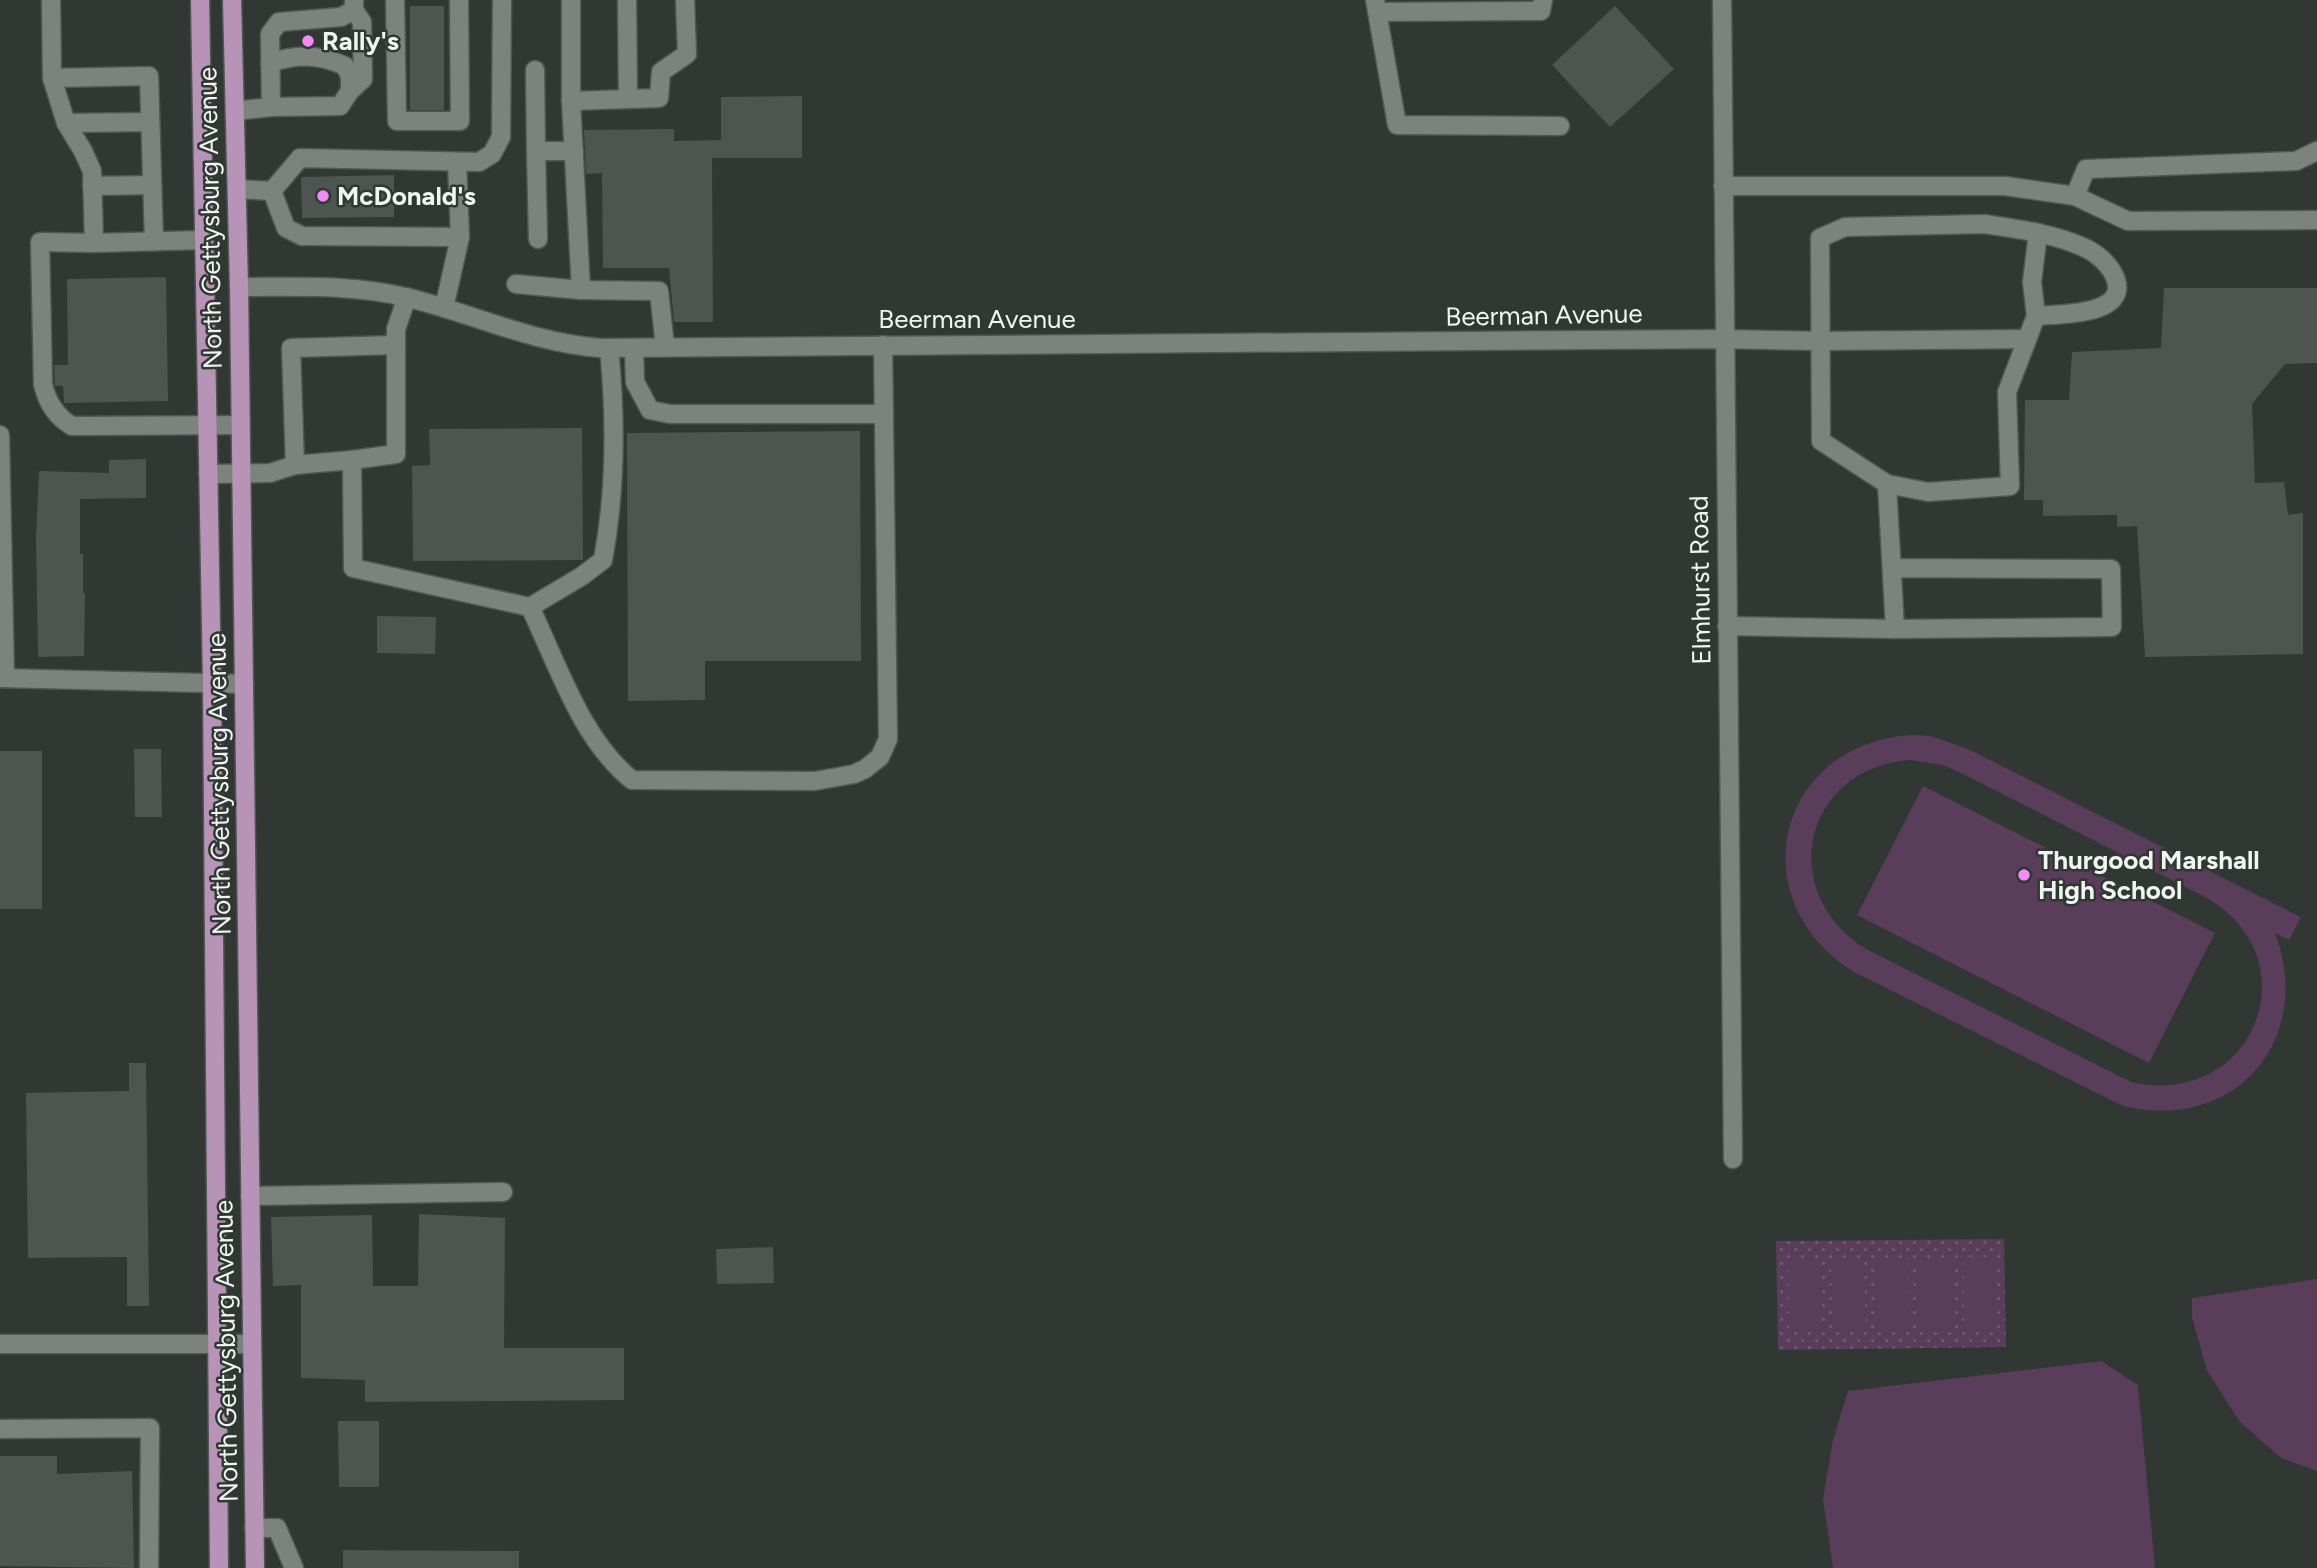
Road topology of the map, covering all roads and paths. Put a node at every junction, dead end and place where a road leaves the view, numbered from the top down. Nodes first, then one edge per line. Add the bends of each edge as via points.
1 (51, 0) edge
2 (200, 0) edge
3 (232, 0) edge
4 (395, 0) edge
5 (459, 0) edge
6 (502, 0) edge
7 (571, 0) edge
8 (627, 0) edge
9 (685, 0) edge
10 (1722, 0) edge
11 (354, 5) edge
12 (1377, 6) edge
13 (1542, 6) edge
14 (270, 63) junction
15 (535, 69) dead end
16 (52, 78) junction
17 (350, 92) junction
18 (628, 99) junction
19 (571, 101) junction
20 (271, 107) junction
21 (235, 111) junction
22 (150, 122) junction
23 (66, 123) junction
24 (1560, 126) dead end
25 (574, 150) junction
26 (2317, 150) edge
27 (537, 151) junction
28 (457, 162) junction
29 (152, 185) junction
30 (92, 186) junction
31 (1723, 186) junction
32 (236, 189) junction
33 (272, 191) junction
34 (2075, 196) junction
35 (2317, 220) edge
36 (2038, 233) junction
37 (460, 237) junction
38 (538, 239) dead end
39 (204, 240) junction
40 (154, 242) junction
41 (94, 243) junction
42 (516, 284) dead end
43 (239, 287) junction
44 (581, 290) junction
45 (407, 297) junction
46 (444, 308) junction
47 (2035, 316) junction
48 (1724, 339) junction
49 (2026, 339) junction
50 (1820, 341) junction
51 (395, 345) junction
52 (883, 345) junction
53 (665, 347) junction
54 (610, 348) junction
55 (634, 348) junction
56 (884, 414) junction
57 (207, 425) junction
58 (240, 425) junction
59 (0, 435) edge
60 (352, 460) junction
61 (295, 465) junction
62 (241, 473) junction
63 (208, 474) junction
64 (1887, 484) junction
65 (1892, 568) junction
66 (530, 607) junction
67 (1727, 626) junction
68 (1895, 629) junction
69 (3, 678) edge
70 (212, 683) junction
71 (244, 684) junction
72 (1734, 1159) dead end
73 (503, 1192) dead end
74 (250, 1196) junction
75 (0, 1344) edge
76 (216, 1345) junction
77 (252, 1345) junction
78 (0, 1429) edge
79 (254, 1528) junction
80 (149, 1568) edge
81 (219, 1568) edge
82 (255, 1568) edge
83 (294, 1568) edge

1 - 16 street
2 - 39 main road, North Gettysburg Avenue
3 - 21 main road, North Gettysburg Avenue
4 - 5 street via 397,121 460,121
6 - 28 street via 501,137 492,154 479,162
7 - 19 street
8 - 18 street
9 - 18 street via 687,54 661,72 659,98
10 - 31 street, Elmhurst Road
11 - 14 street via 341,18 279,22 270,34
11 - 17 street via 362,22 363,79
12 - 13 street
12 - 24 street via 1397,125
14 - 17 street via 291,56 332,60 345,66
14 - 20 street
15 - 27 street
16 - 22 street via 149,76
16 - 23 street
17 - 20 street via 340,106
18 - 19 street
19 - 25 street
20 - 21 street
21 - 32 main road, North Gettysburg Avenue
22 - 23 street
22 - 29 street
23 - 30 street via 92,171
25 - 27 street
25 - 44 street
26 - 34 street via 2296,161 2087,169
27 - 38 street
28 - 33 street via 300,158
28 - 37 street
29 - 30 street
29 - 40 street
30 - 41 street
31 - 34 street via 2004,186
31 - 48 street, Elmhurst Road
32 - 33 street
32 - 43 main road, North Gettysburg Avenue
33 - 37 street via 286,228 302,236
34 - 35 street via 2129,221
36 - 47 street via 2032,282
36 - 47 street via 2084,247 2113,270 2118,284 2109,304 2097,309
36 - 50 street via 1983,224 1859,226 1820,238
37 - 46 street
39 - 40 street
39 - 57 main road, North Gettysburg Avenue
40 - 41 street
41 - 57 street via 40,243 43,384 55,413 72,426
42 - 44 street
43 - 45 street, Beerman Avenue via 335,287
43 - 58 main road, North Gettysburg Avenue
44 - 53 street via 659,291
45 - 46 street, Beerman Avenue
45 - 51 street
46 - 54 street, Beerman Avenue via 555,343
47 - 49 street
48 - 50 street, Beerman Avenue
48 - 52 street, Beerman Avenue
48 - 67 street, Elmhurst Road
49 - 50 street, Beerman Avenue
49 - 64 street via 2007,392 2010,486 1928,492
50 - 64 street via 1821,441
51 - 60 street via 396,454
51 - 61 street via 291,348
52 - 53 street, Beerman Avenue
52 - 56 street
53 - 55 street, Beerman Avenue
54 - 55 street, Beerman Avenue
54 - 66 street via 615,409 611,513 603,560
55 - 56 street via 635,382 650,410 670,414
56 - 66 street via 888,739 880,757 865,769 816,780 632,780 612,765 584,723
57 - 58 street
57 - 63 main road, North Gettysburg Avenue
58 - 62 main road, North Gettysburg Avenue
59 - 69 street
60 - 61 street
60 - 66 street via 353,568
61 - 62 street via 270,473
62 - 63 street
62 - 71 main road, North Gettysburg Avenue
63 - 70 main road, North Gettysburg Avenue
64 - 65 street
65 - 68 street
65 - 68 street via 2110,569 2112,627
67 - 68 street
67 - 72 street, Elmhurst Road
69 - 70 street
70 - 71 street
70 - 76 main road, North Gettysburg Avenue
71 - 74 main road, North Gettysburg Avenue
73 - 74 street
74 - 77 main road, North Gettysburg Avenue
75 - 76 street
76 - 77 street
76 - 81 main road, North Gettysburg Avenue
77 - 79 main road, North Gettysburg Avenue
78 - 80 street via 150,1428
79 - 82 main road, North Gettysburg Avenue
79 - 83 street via 277,1528

